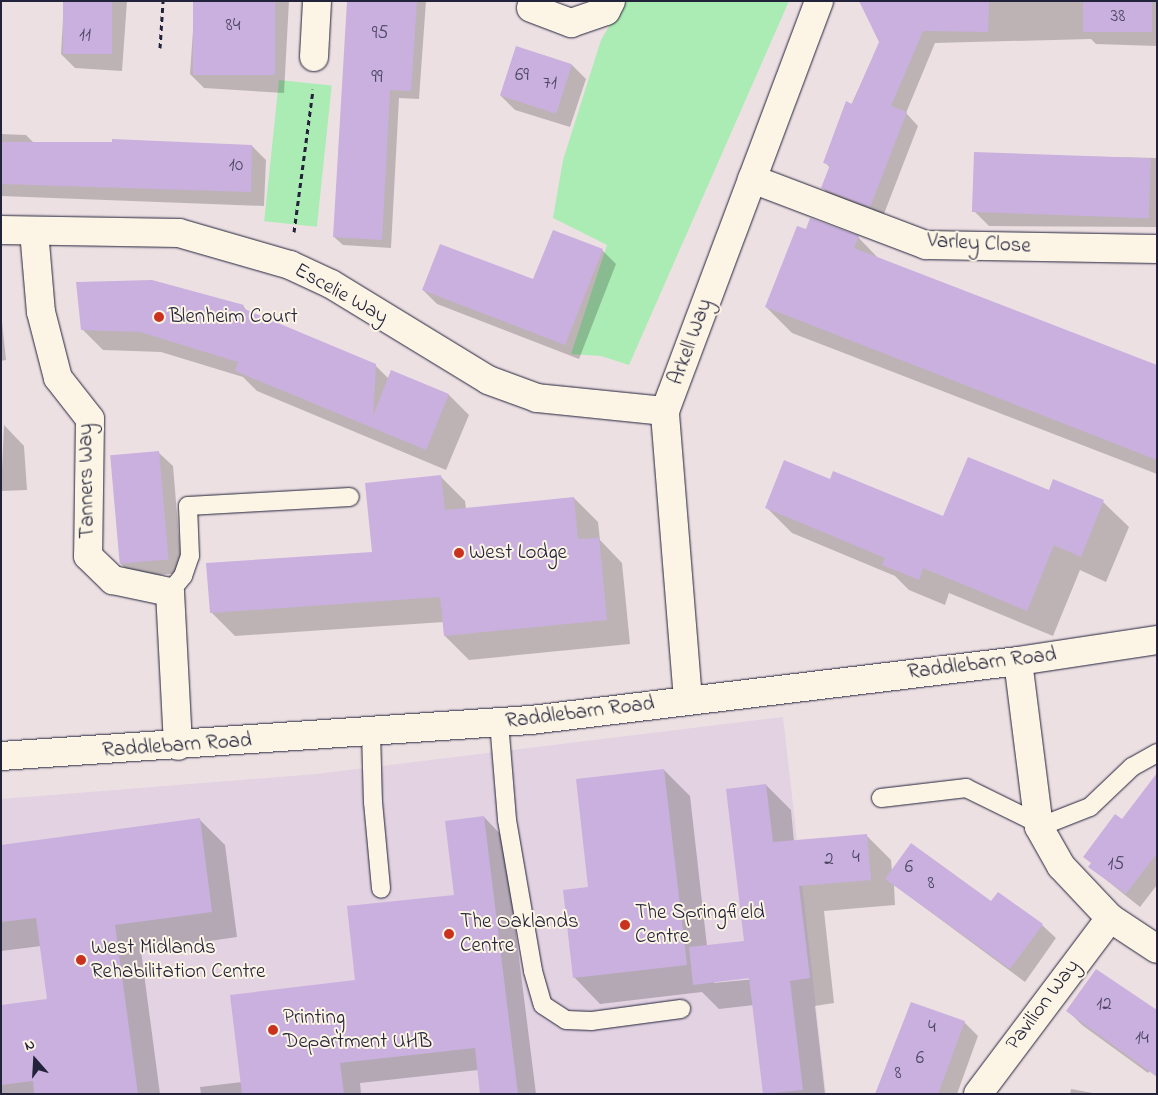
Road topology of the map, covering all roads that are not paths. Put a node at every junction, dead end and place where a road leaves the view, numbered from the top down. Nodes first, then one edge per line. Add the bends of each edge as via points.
1 (317, 1) edge
2 (611, 1) edge
3 (819, 1) edge
4 (531, 8) dead end
5 (314, 57) road end
6 (752, 179) junction
7 (1, 230) edge
8 (34, 231) junction
9 (1157, 249) edge
10 (665, 411) junction
11 (350, 497) dead end
12 (170, 592) junction
13 (1157, 640) edge
14 (1018, 661) junction
15 (688, 700) junction
16 (499, 722) junction
17 (371, 732) junction
18 (178, 746) junction
19 (1157, 753) edge
20 (1, 756) edge
21 (881, 798) dead end
22 (1039, 828) junction
23 (381, 889) dead end
24 (1110, 918) junction
25 (1157, 949) edge
26 (681, 1009) dead end
27 (978, 1094) edge

1 - 5 street
2 - 4 street via 606,11 572,23
3 - 6 street, Arkell Way
6 - 9 street, Varley Close via 926,245
6 - 10 street, Arkell Way
7 - 8 street, Escelie Way
8 - 10 street, Escelie Way via 180,233 290,265 331,284 488,380 537,398
8 - 12 street, Tanners Way via 42,312 58,378 90,419 88,556 113,580
10 - 15 street, Arkell Way
11 - 12 lane via 188,506 190,556 183,576
12 - 18 street
13 - 14 street, Raddlebarn Road
14 - 15 street, Raddlebarn Road
14 - 22 street
15 - 16 street, Raddlebarn Road
16 - 17 street, Raddlebarn Road
16 - 26 lane via 506,820 533,971 543,1005 566,1020 592,1021
17 - 18 street, Raddlebarn Road
17 - 23 lane
18 - 20 street, Raddlebarn Road
19 - 22 lane via 1132,767 1090,807
21 - 22 lane via 966,788 1031,820
22 - 24 street via 1061,866
24 - 25 street
24 - 27 street, Pavilion Way

